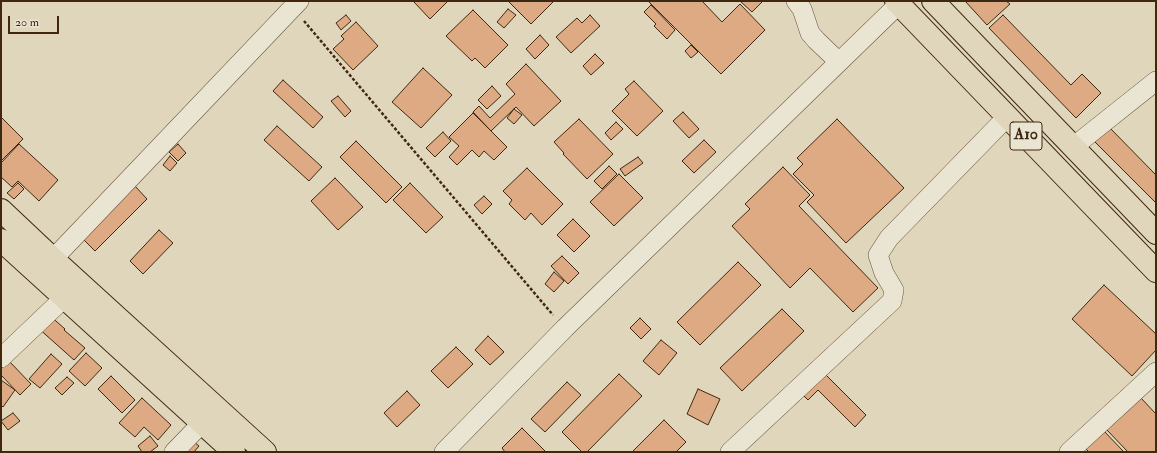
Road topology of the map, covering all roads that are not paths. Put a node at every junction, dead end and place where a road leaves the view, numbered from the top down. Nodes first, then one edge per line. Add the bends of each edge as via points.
1 (796, 1) edge
2 (933, 1) edge
3 (899, 2) edge
4 (295, 4) edge
5 (839, 62) junction
6 (1156, 81) edge
7 (1007, 117) junction
8 (1073, 147) junction
9 (1, 210) edge
10 (1156, 233) edge
11 (1, 240) edge
12 (53, 259) junction
13 (1156, 271) edge
14 (64, 298) junction
15 (1, 358) edge
16 (1156, 372) edge
17 (202, 423) junction
18 (174, 452) edge
19 (234, 452) edge
20 (266, 452) edge
21 (444, 452) edge
22 (730, 452) edge
23 (1069, 452) edge

1 - 5 street via 802,9 810,33
2 - 8 main road, A10
3 - 5 street
3 - 7 main road, A10
4 - 12 street
5 - 21 street via 565,328
6 - 8 street
7 - 13 main road, A10
7 - 22 street via 889,238 878,254 884,273 894,290 892,301
8 - 10 main road, A10
9 - 12 main road
11 - 14 main road
12 - 20 main road
14 - 15 street
14 - 17 main road
16 - 23 street
17 - 18 street
17 - 19 main road

